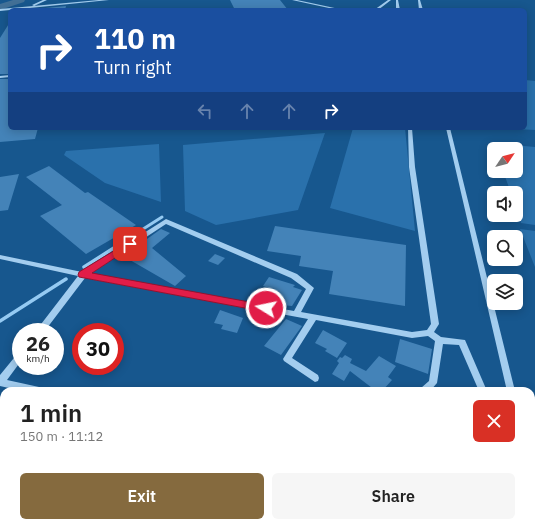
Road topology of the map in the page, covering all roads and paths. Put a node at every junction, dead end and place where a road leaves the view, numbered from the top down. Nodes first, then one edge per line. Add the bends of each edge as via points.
1 (46, 0) edge
2 (108, 0) edge
3 (293, 0) edge
4 (390, 0) edge
5 (86, 1) edge
6 (321, 3) dead end
7 (318, 5) junction
8 (28, 8) joint
9 (332, 8) edge
10 (379, 8) edge
11 (410, 130) edge
12 (448, 130) edge
13 (0, 257) edge
14 (83, 275) junction
15 (296, 314) junction
16 (314, 317) junction
17 (46, 323) edge
18 (429, 333) junction
19 (439, 340) junction
20 (12, 367) edge
21 (314, 378) dead end
22 (0, 382) edge
23 (21, 387) edge
24 (428, 387) edge
25 (481, 387) edge
26 (510, 387) edge

1 - 8 street
2 - 5 street
3 - 7 street
4 - 10 street
5 - 8 street
6 - 7 street
7 - 9 street
11 - 18 street via 412,167 435,324
12 - 26 street
13 - 14 street
14 - 15 street
14 - 15 street via 166,221 294,276 310,288
14 - 17 street
15 - 16 street
16 - 18 street via 412,335
16 - 21 street via 287,359
18 - 19 street
19 - 24 street via 433,383
19 - 25 street via 462,342
20 - 22 street
22 - 23 street

